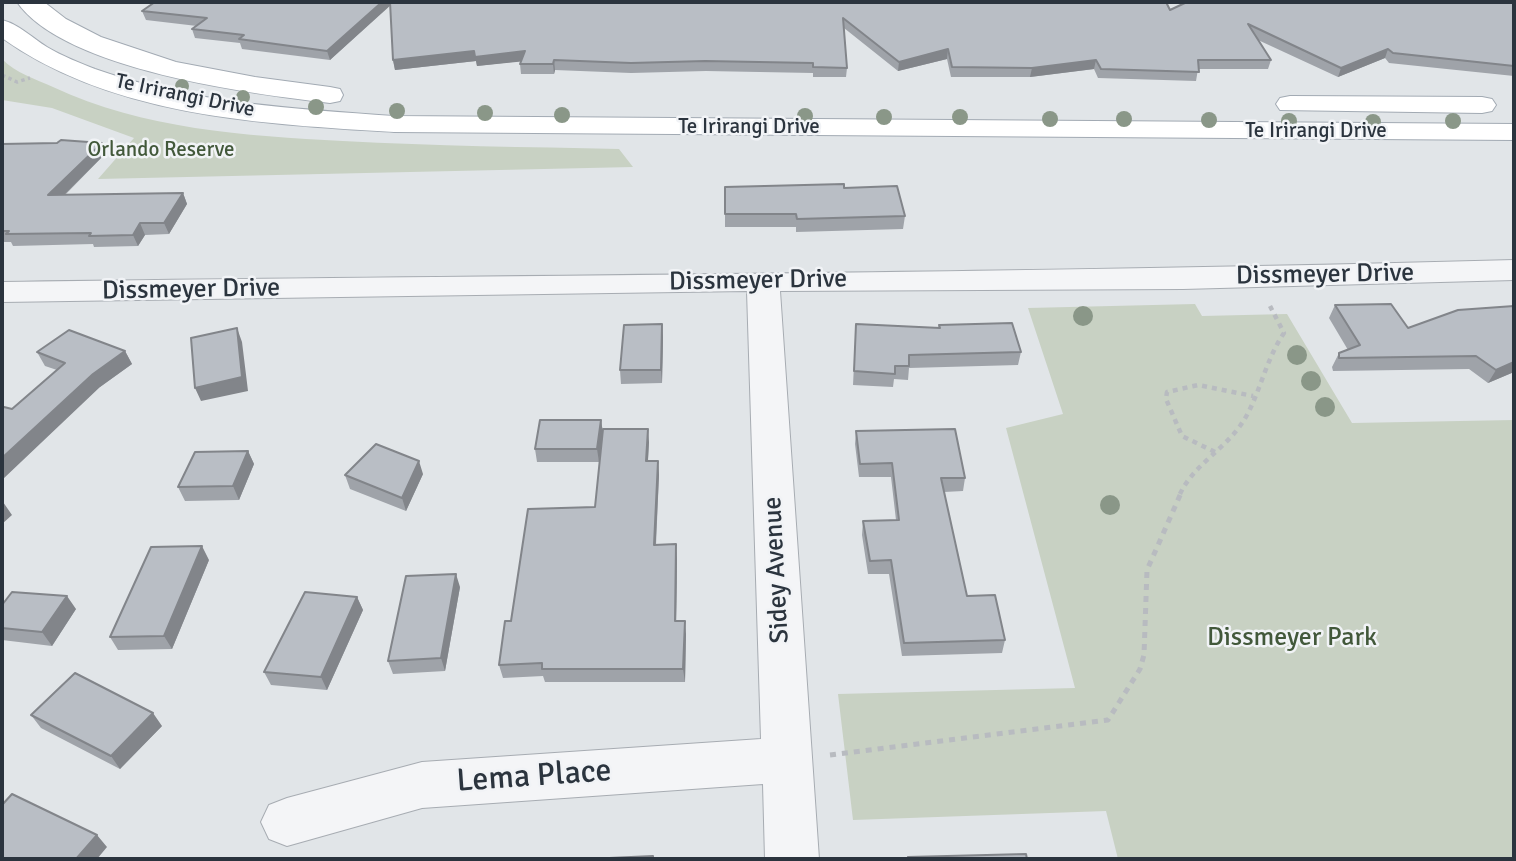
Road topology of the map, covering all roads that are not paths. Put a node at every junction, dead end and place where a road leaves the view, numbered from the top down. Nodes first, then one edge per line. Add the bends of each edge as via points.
1 (29, 2) edge
2 (2, 27) edge
3 (1179, 104) dead end
4 (1263, 104) dead end
5 (1514, 106) edge
6 (1514, 132) edge
7 (1514, 270) edge
8 (762, 281) junction
9 (13, 292) edge
10 (2, 317) edge
11 (787, 760) junction
12 (287, 822) dead end
13 (792, 859) edge

1 - 3 main road, Te Irirangi Drive via 80,36 160,65 223,80 335,96
2 - 6 main road, Te Irirangi Drive via 59,62 155,94 222,108 329,120
4 - 5 main road, Te Irirangi Drive
7 - 8 street, Dissmeyer Drive
8 - 9 street, Dissmeyer Drive
8 - 11 street, Sidey Avenue
9 - 10 street
11 - 12 street, Lema Place via 422,785
11 - 13 street, Sidey Avenue

